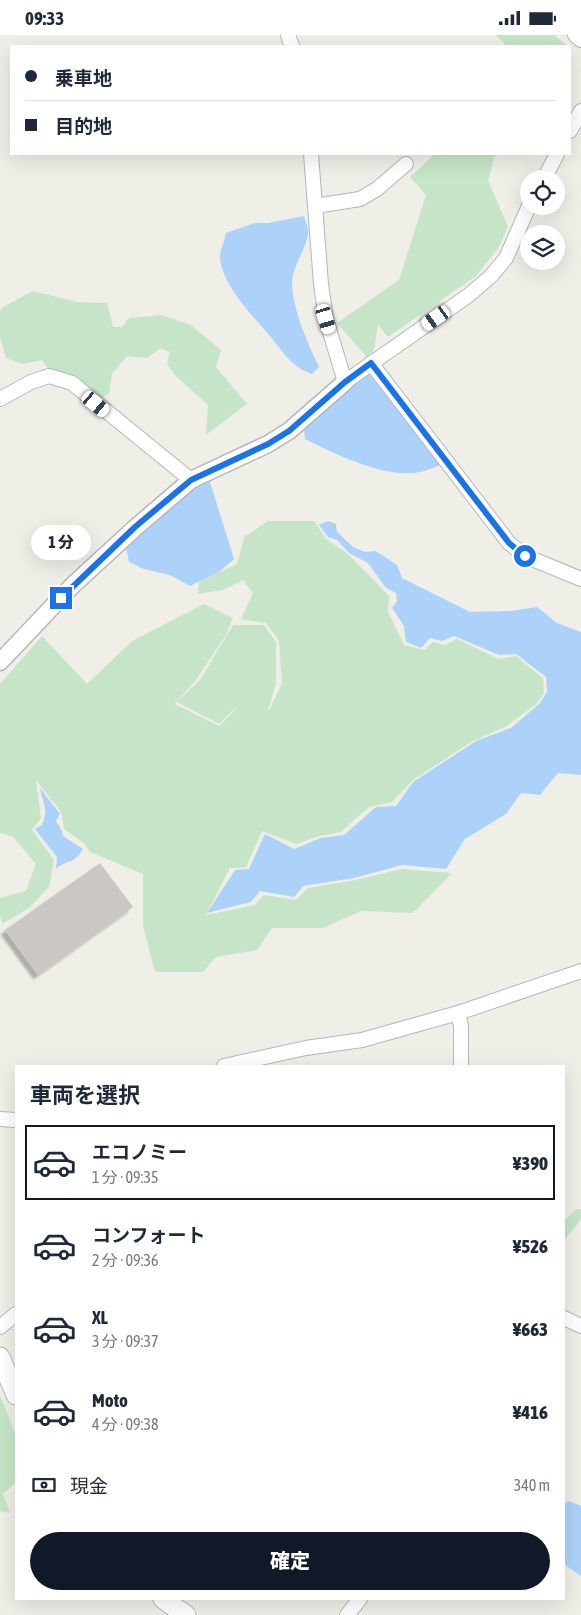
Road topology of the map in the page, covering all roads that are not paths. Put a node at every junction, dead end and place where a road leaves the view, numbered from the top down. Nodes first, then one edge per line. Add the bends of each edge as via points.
1 (575, 35) edge
2 (581, 40) edge
3 (581, 111) edge
4 (571, 129) edge
5 (311, 155) edge
6 (556, 155) edge
7 (406, 164) dead end
8 (549, 170) edge
9 (315, 206) junction
10 (525, 215) edge
11 (371, 363) junction
12 (345, 382) junction
13 (0, 399) edge
14 (191, 480) junction
15 (581, 579) edge
16 (0, 662) edge
17 (581, 971) edge
18 (458, 1013) junction
19 (229, 1065) edge
20 (461, 1065) edge
21 (0, 1119) edge
22 (15, 1120) edge
23 (15, 1314) edge
24 (565, 1318) edge
25 (581, 1326) edge
26 (0, 1327) edge
27 (0, 1357) edge
28 (15, 1393) edge
29 (164, 1600) edge
30 (359, 1600) edge
31 (186, 1615) edge
32 (347, 1615) edge

1 - 2 street
3 - 4 street
5 - 9 street
6 - 8 street
7 - 9 street via 360,199
9 - 12 street via 326,319
10 - 11 street via 506,258 491,276
11 - 12 street
11 - 15 street via 509,543 525,556
12 - 14 street via 275,440
13 - 14 street via 49,376 72,383
14 - 16 street via 73,585
17 - 18 street
18 - 19 street via 362,1040
18 - 20 street
21 - 22 street
23 - 26 street
24 - 25 street
27 - 28 main road
29 - 31 main road
30 - 32 street

